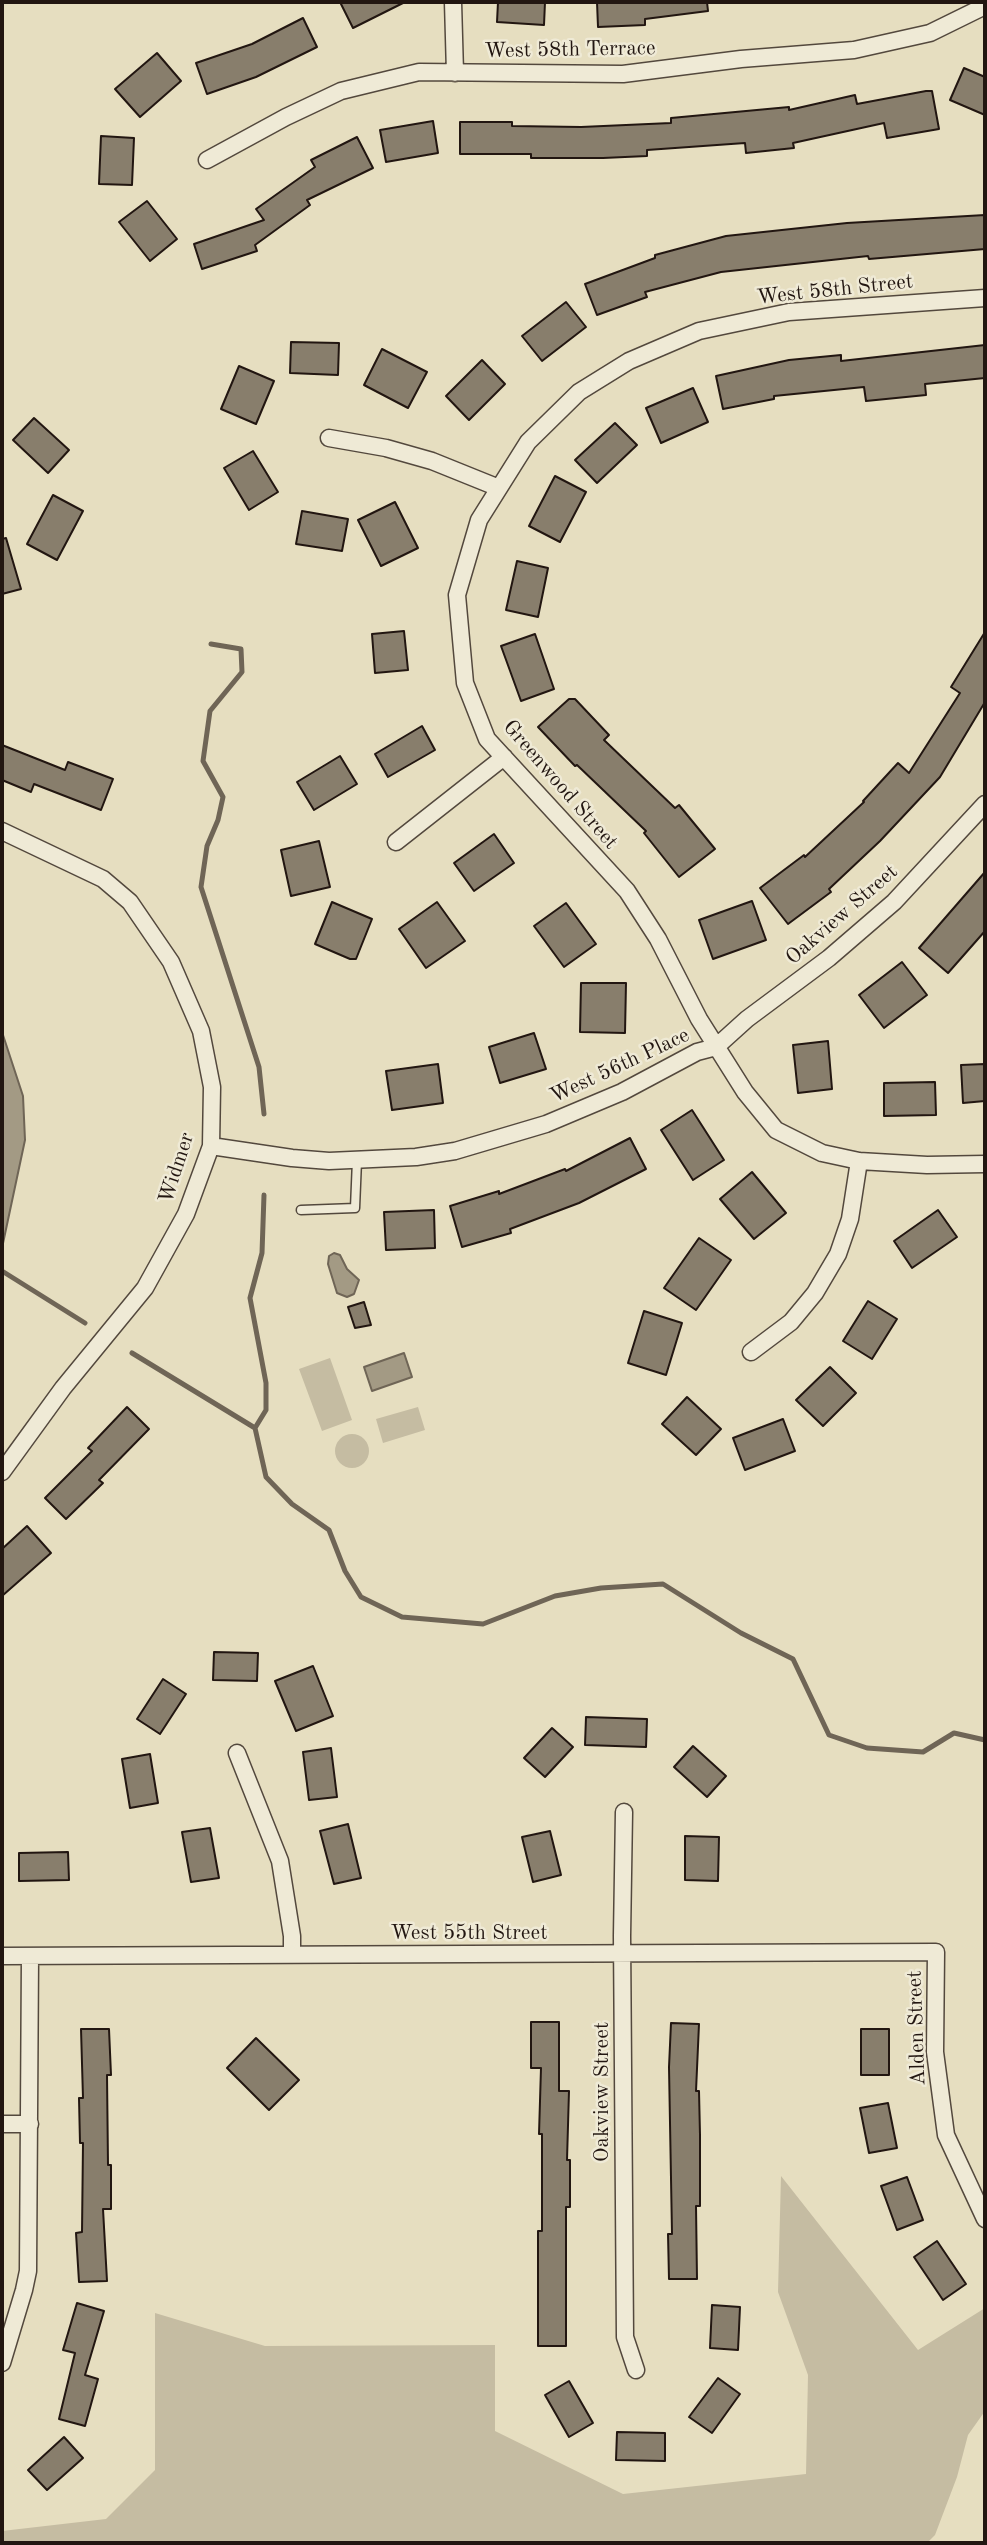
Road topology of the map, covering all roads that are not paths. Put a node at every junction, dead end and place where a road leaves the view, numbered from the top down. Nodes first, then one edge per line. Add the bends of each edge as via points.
1 (453, 2) edge
2 (985, 6) edge
3 (455, 73) junction
4 (207, 160) dead end
5 (985, 298) edge
6 (329, 438) dead end
7 (499, 488) junction
8 (505, 757) junction
9 (985, 804) edge
10 (2, 831) edge
11 (396, 842) dead end
12 (716, 1047) junction
13 (211, 1146) junction
14 (356, 1160) junction
15 (859, 1161) junction
16 (985, 1164) edge
17 (301, 1210) dead end
18 (751, 1352) dead end
19 (2, 1472) edge
20 (237, 1754) dead end
21 (624, 1812) dead end
22 (936, 1952) joint
23 (623, 1953) junction
24 (292, 1954) junction
25 (2, 1956) edge
26 (30, 1956) junction
27 (2, 2124) edge
28 (30, 2124) junction
29 (985, 2219) edge
30 (2, 2363) edge
31 (636, 2370) dead end

1 - 3 street
2 - 3 street, West 58th Terrace via 930,33 853,50 623,74
3 - 4 street, West 58th Terrace via 419,72 341,91
5 - 7 street, West 58th Street via 789,312 699,331 629,361 579,392 528,442
6 - 7 street via 432,461
7 - 8 street, Greenwood Street via 479,520 457,596 465,683 487,739
8 - 11 street
8 - 12 street, Greenwood Street via 626,891 658,939
9 - 12 street, Oakview Street via 894,902
10 - 13 street, Widmer via 103,879 130,902 171,962 201,1031 212,1087
12 - 14 street, West 56th Place via 546,1124 455,1151
12 - 15 street, Greenwood Street via 776,1130 822,1153
13 - 14 street, West 56th Place via 292,1158
13 - 19 street, Widmer via 186,1214 145,1288
14 - 17 lane via 355,1208
15 - 16 street, Greenwood Street
15 - 18 street via 850,1219 838,1254 815,1293 790,1322
20 - 24 street via 280,1861
21 - 23 street, Oakview Street
22 - 23 street, West 55th Street
22 - 29 street, Alden Street via 935,2052 946,2135
23 - 24 street, West 55th Street
23 - 31 street, Oakview Street via 625,2337
24 - 26 street, West 55th Street
25 - 26 street, West 55th Street
26 - 28 street
27 - 28 street
28 - 30 street via 28,2271

